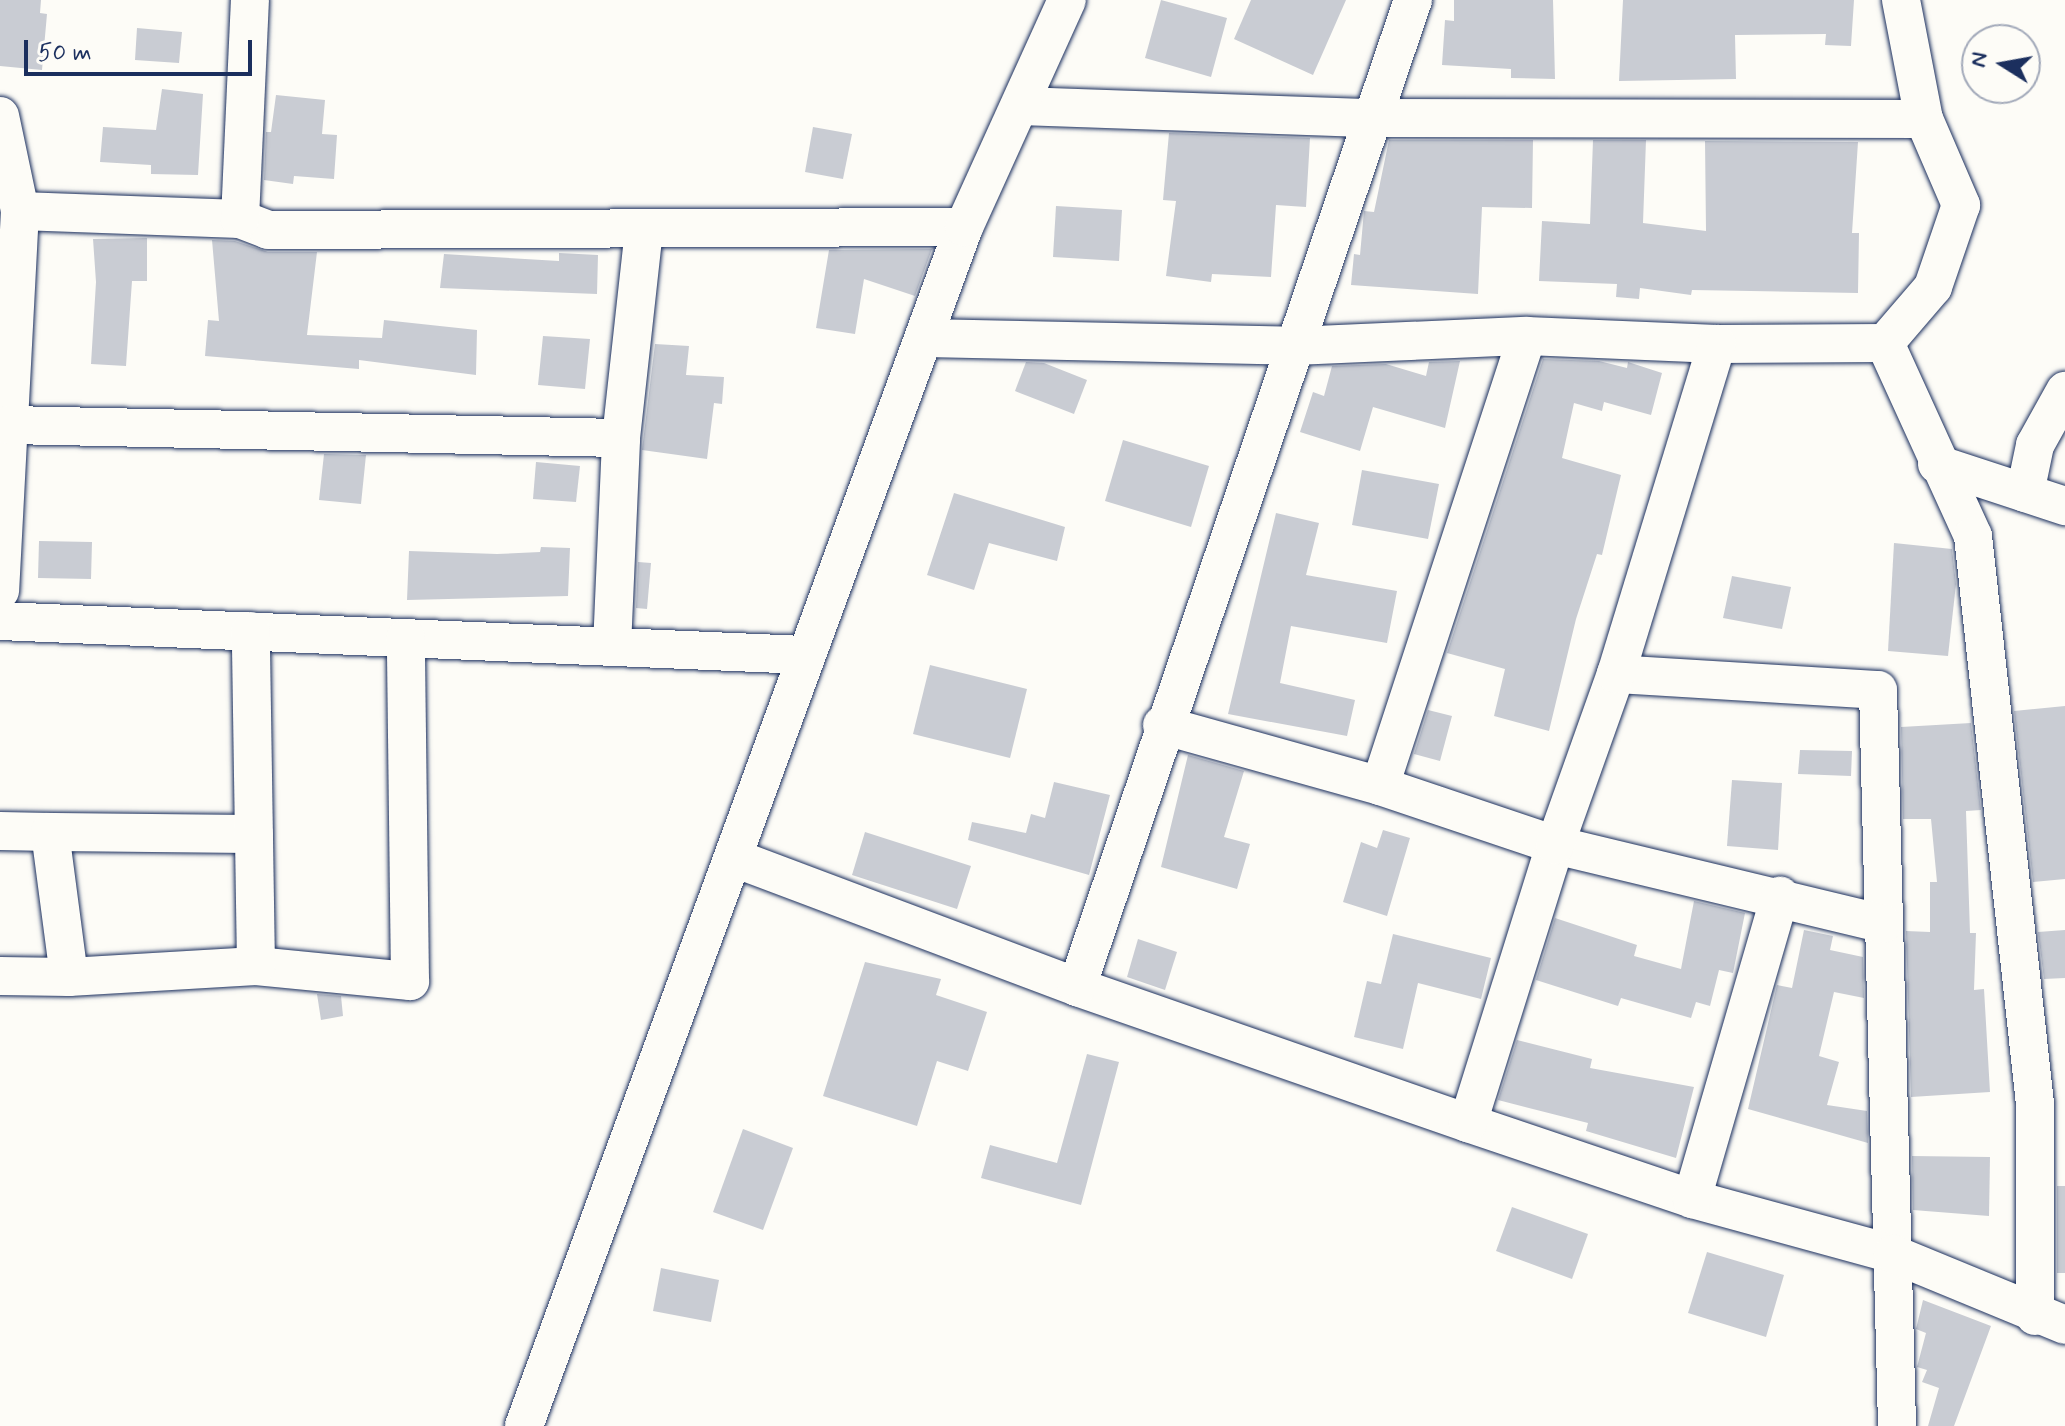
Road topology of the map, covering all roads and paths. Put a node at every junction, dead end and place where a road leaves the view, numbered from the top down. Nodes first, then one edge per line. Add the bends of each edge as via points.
1 (250, 0) edge
2 (1067, 0) edge
3 (1413, 0) edge
4 (1901, 0) edge
5 (1020, 106) junction
6 (0, 116) edge
7 (1372, 118) junction
8 (1924, 119) junction
9 (20, 211) junction
10 (240, 219) junction
11 (964, 227) junction
12 (644, 230) junction
13 (1527, 336) junction
14 (925, 338) junction
15 (1885, 343) junction
16 (1717, 344) junction
17 (1294, 346) junction
18 (2065, 391) edge
19 (9, 425) junction
20 (621, 438) junction
21 (1937, 464) junction
22 (3, 483) edge
23 (2025, 493) junction
24 (2065, 506) edge
25 (0, 590) edge
26 (0, 621) edge
27 (251, 631) junction
28 (406, 638) junction
29 (612, 647) junction
30 (806, 655) junction
31 (1616, 674) junction
32 (1162, 725) junction
33 (1380, 786) junction
34 (0, 831) edge
35 (50, 832) junction
36 (254, 834) junction
37 (1555, 845) junction
38 (734, 858) junction
39 (1780, 896) junction
40 (1883, 924) junction
41 (256, 966) junction
42 (0, 976) edge
43 (69, 977) junction
44 (1077, 987) junction
45 (2050, 1109) edge
46 (1468, 1123) junction
47 (1692, 1199) junction
48 (1893, 1254) junction
49 (2050, 1321) edge
50 (524, 1426) edge
51 (1897, 1426) edge

1 - 10 street
2 - 5 street
3 - 7 street
4 - 8 street
5 - 7 street
5 - 11 street
6 - 9 street
7 - 8 street
7 - 17 street
8 - 15 street via 1961,205 1933,287
9 - 10 street
9 - 19 street
10 - 12 street via 268,230
11 - 12 street
11 - 14 street
12 - 20 street
13 - 16 street
13 - 17 street
13 - 33 street
14 - 17 street
14 - 30 street
15 - 16 street
15 - 21 street
16 - 31 street
17 - 32 street
18 - 23 street via 2035,445
19 - 20 street
19 - 22 street
20 - 29 street
21 - 23 street
21 - 45 street via 1973,536
22 - 25 street
23 - 24 street
26 - 27 street
27 - 28 street
27 - 36 street
28 - 29 street
28 - 41 street via 410,981
29 - 30 street
30 - 38 street
31 - 37 street
31 - 40 street via 1878,690
32 - 33 street
32 - 44 street
33 - 37 street
34 - 35 street
35 - 36 street
35 - 43 street
36 - 41 street
37 - 39 street
37 - 46 street
38 - 44 street
38 - 50 street
39 - 40 street
39 - 47 street
40 - 48 street
41 - 43 street
42 - 43 street
44 - 46 street
45 - 49 street
46 - 47 street
47 - 48 street
48 - 49 street
48 - 51 street

